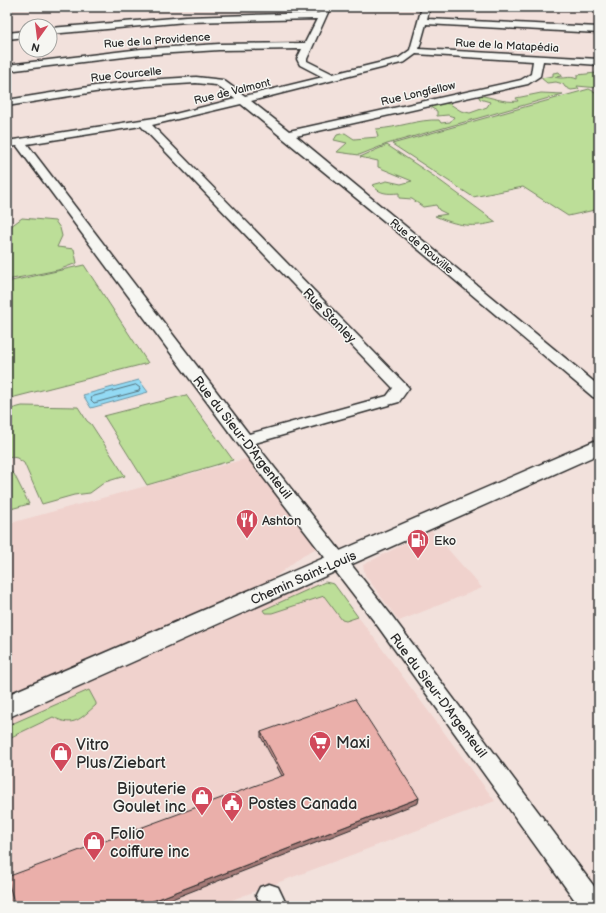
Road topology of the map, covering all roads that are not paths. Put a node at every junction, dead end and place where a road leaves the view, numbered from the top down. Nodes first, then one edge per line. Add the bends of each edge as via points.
1 (327, 7) edge
2 (426, 7) edge
3 (322, 16) junction
4 (422, 21) junction
5 (58, 30) edge
6 (599, 30) edge
7 (18, 35) edge
8 (7, 36) edge
9 (310, 46) junction
10 (414, 51) junction
11 (538, 59) junction
12 (599, 62) edge
13 (7, 68) edge
14 (333, 78) junction
15 (242, 101) junction
16 (7, 104) edge
17 (144, 124) junction
18 (286, 135) junction
19 (14, 143) edge
20 (599, 394) edge
21 (246, 440) junction
22 (599, 446) edge
23 (338, 562) junction
24 (7, 707) edge
25 (594, 906) edge

1 - 3 street
2 - 4 street
3 - 5 street via 196,19
3 - 9 street via 311,38
4 - 6 street
4 - 10 street
7 - 8 street
9 - 13 street, Rue de la Providence via 219,47 141,52
9 - 14 street via 302,59 303,63
10 - 11 street, Rue de la Matapédia
10 - 14 street, Rue de Valmont via 402,60
11 - 12 street, Rue de la Matapédia
11 - 18 street, Rue Longfellow via 537,74 533,79 524,82
14 - 15 street, Rue de Valmont
15 - 16 street, Rue Courcelle via 219,82 196,80 95,89
15 - 17 street, Rue de Valmont
15 - 18 street, Rue de Rouville
17 - 19 street, Rue de Valmont
17 - 21 street, Rue Stanley via 401,388 392,399
18 - 20 street, Rue de Rouville via 410,235
19 - 21 street, Rue du Sieur-D'Argenteuil via 70,206 216,404
21 - 23 street, Rue du Sieur-D'Argenteuil
22 - 23 street, Chemin Saint-Louis
23 - 24 street, Chemin Saint-Louis
23 - 25 street, Rue du Sieur-D'Argenteuil via 389,627

